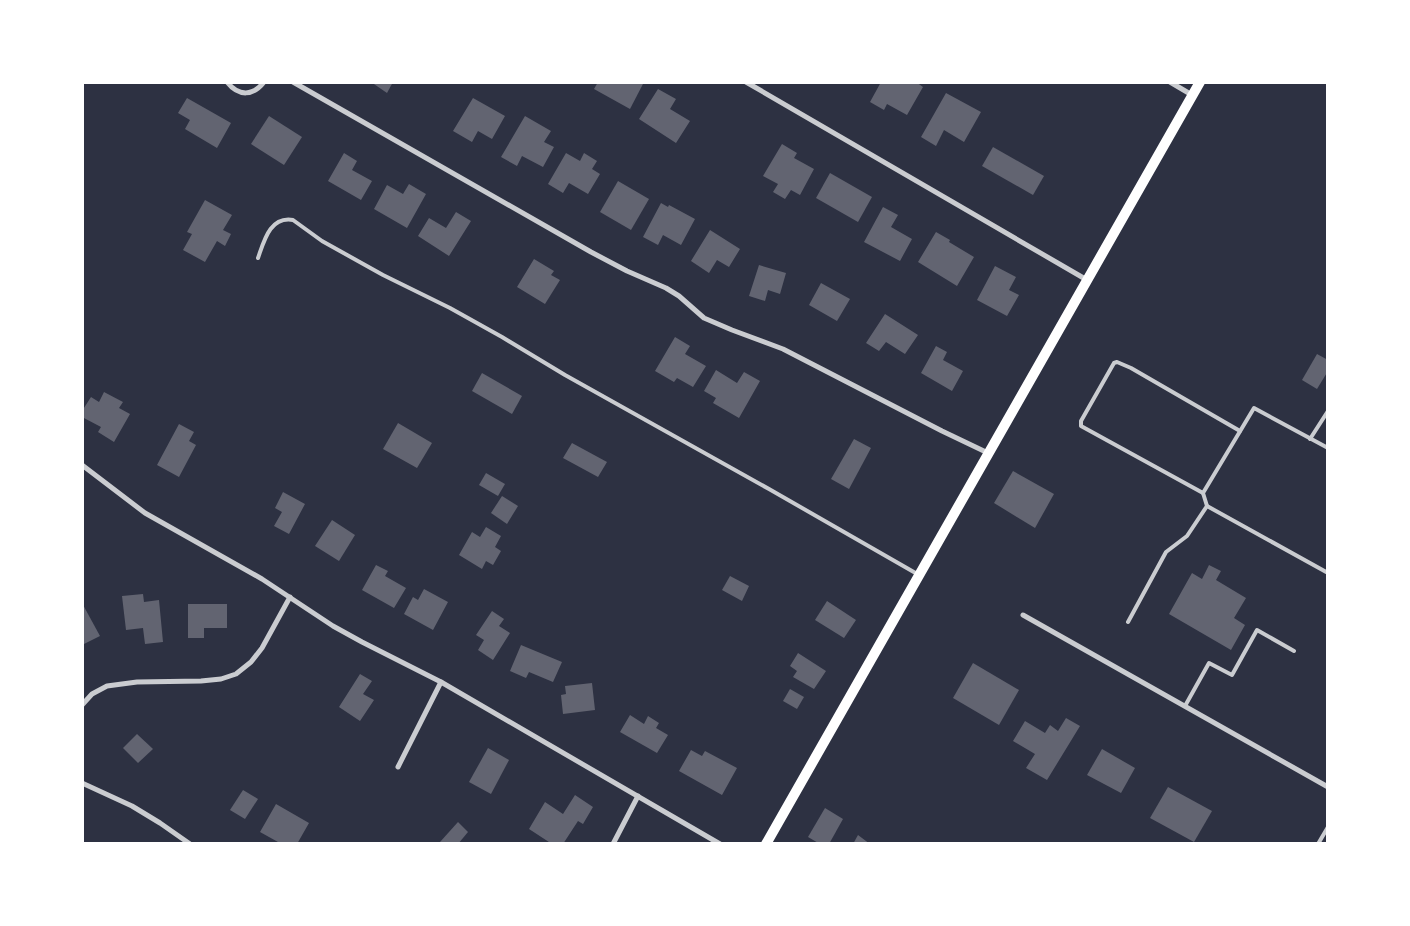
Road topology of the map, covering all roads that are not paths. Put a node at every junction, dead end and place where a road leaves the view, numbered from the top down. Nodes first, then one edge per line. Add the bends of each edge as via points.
1 (227, 82) edge
2 (264, 82) edge
3 (293, 82) edge
4 (746, 82) edge
5 (1170, 82) edge
6 (1200, 82) edge
7 (1193, 96) junction
8 (258, 258) dead end
9 (1087, 280) junction
10 (1328, 411) edge
11 (1240, 431) junction
12 (1310, 439) junction
13 (1328, 448) edge
14 (988, 453) junction
15 (82, 465) edge
16 (1203, 493) junction
17 (1207, 506) junction
18 (1328, 573) edge
19 (919, 576) junction
20 (290, 597) junction
21 (1023, 614) dead end
22 (1128, 622) dead end
23 (1294, 651) dead end
24 (441, 682) junction
25 (82, 705) edge
26 (1185, 706) junction
27 (398, 767) dead end
28 (82, 783) edge
29 (1328, 787) edge
30 (638, 796) junction
31 (1328, 827) edge
32 (190, 844) edge
33 (613, 844) edge
34 (720, 844) edge
35 (766, 844) edge
36 (1318, 844) edge

1 - 2 street via 238,92 246,93 253,92
3 - 14 street via 591,252 666,288 704,318 783,349
4 - 9 street
5 - 7 street
6 - 7 main road
7 - 9 main road
8 - 19 lane via 265,237 273,226 277,222 292,220 322,241 502,337
9 - 14 main road
10 - 12 lane
11 - 12 lane via 1254,408
11 - 16 lane
11 - 16 lane via 1130,368 1114,363 1081,426
12 - 13 lane
14 - 19 main road
15 - 20 street via 145,513
16 - 17 lane
17 - 18 lane
17 - 22 lane via 1187,536 1166,552
19 - 35 main road
20 - 24 street via 362,642
20 - 25 street via 262,648 236,674 201,681 107,686 92,694
21 - 26 street
23 - 26 lane via 1257,630 1232,675 1209,663
24 - 27 street
24 - 30 street
26 - 29 street
28 - 32 street via 132,806
30 - 33 street
30 - 34 street
31 - 36 lane

